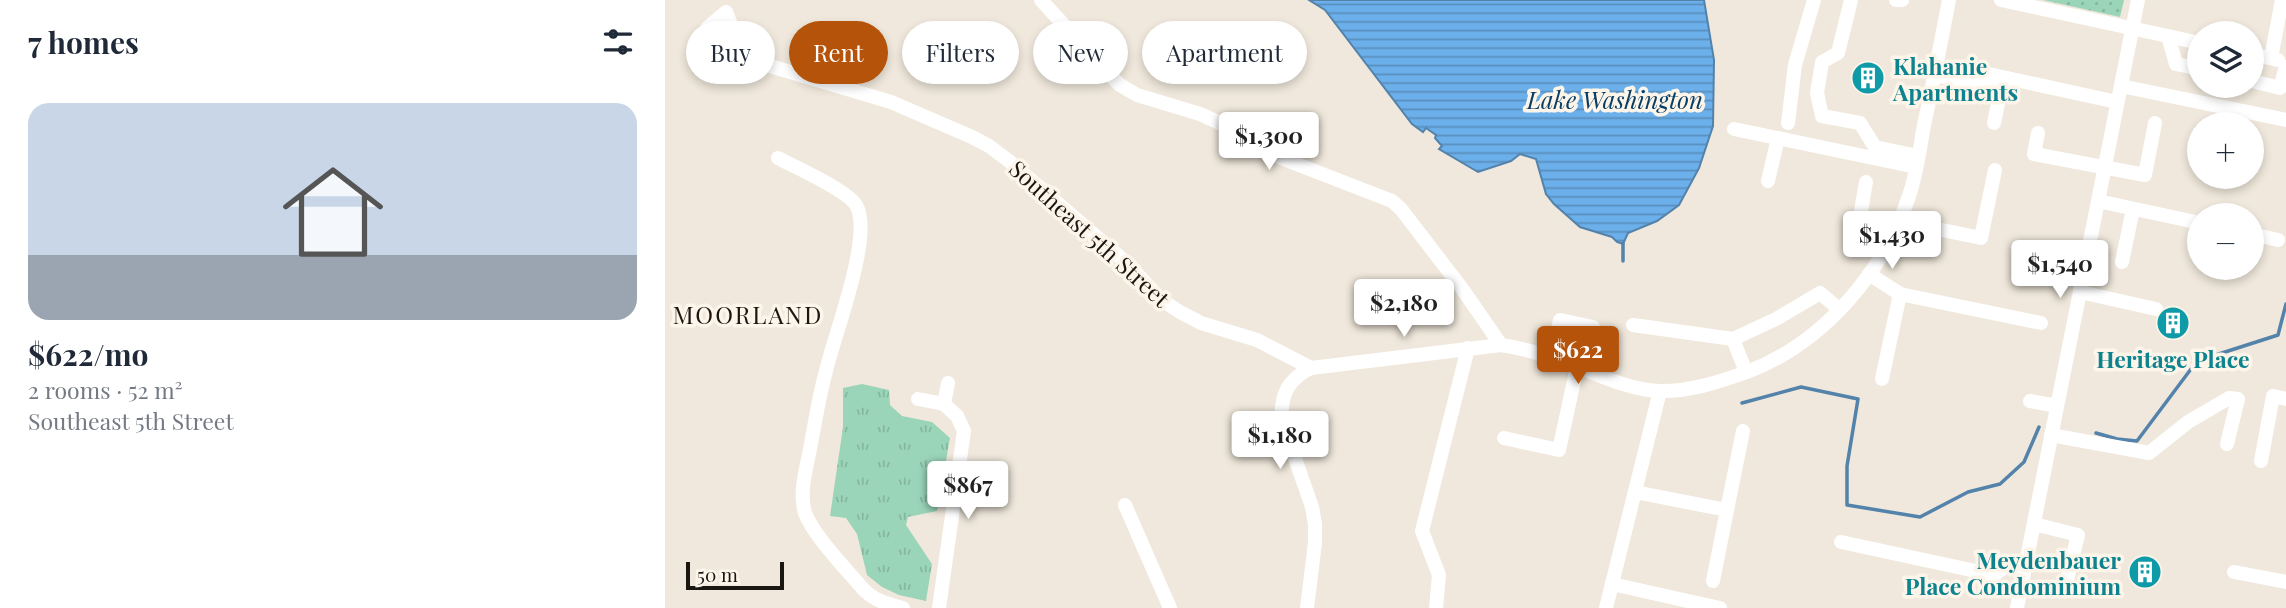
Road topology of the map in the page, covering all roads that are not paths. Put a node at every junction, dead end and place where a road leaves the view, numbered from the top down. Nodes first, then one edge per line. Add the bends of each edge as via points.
1 (1041, 0) edge
2 (1814, 0) edge
3 (1851, 0) edge
4 (1896, 0) edge
5 (1902, 0) edge
6 (1949, 0) edge
7 (2001, 0) edge
8 (2138, 0) edge
9 (2283, 0) edge
10 (715, 21) edge
11 (730, 21) edge
12 (2133, 28) junction
13 (2168, 36) junction
14 (2187, 40) edge
15 (2264, 57) edge
16 (2271, 58) junction
17 (2286, 64) edge
18 (2187, 66) edge
19 (775, 68) edge
20 (1969, 69) dead end
21 (1934, 75) junction
22 (2264, 84) edge
23 (2121, 86) junction
24 (2117, 102) junction
25 (2286, 120) edge
26 (1788, 123) dead end
27 (1994, 123) dead end
28 (2155, 123) dead end
29 (1734, 129) dead end
30 (2038, 133) dead end
31 (1778, 138) junction
32 (778, 158) dead end
33 (1917, 161) junction
34 (2104, 167) junction
35 (1995, 170) dead end
36 (1768, 181) dead end
37 (1866, 182) dead end
38 (2098, 201) junction
39 (2133, 209) junction
40 (2187, 220) edge
41 (1899, 221) junction
42 (2264, 237) edge
43 (2278, 240) dead end
44 (1882, 255) junction
45 (2122, 262) dead end
46 (1869, 274) junction
47 (2080, 292) junction
48 (1901, 294) junction
49 (1839, 309) junction
50 (2157, 309) dead end
51 (2041, 323) dead end
52 (1633, 325) dead end
53 (1593, 327) dead end
54 (1733, 339) junction
55 (1501, 345) junction
56 (1468, 348) junction
57 (1552, 358) junction
58 (1577, 367) junction
59 (1311, 368) junction
60 (1746, 372) junction
61 (1882, 379) dead end
62 (948, 383) dead end
63 (1660, 391) junction
64 (918, 399) dead end
65 (2286, 399) edge
66 (2029, 401) dead end
67 (944, 404) junction
68 (2057, 406) junction
69 (1743, 430) dead end
70 (2051, 435) junction
71 (1504, 438) dead end
72 (2227, 444) dead end
73 (2260, 461) dead end
74 (1635, 492) junction
75 (1125, 505) dead end
76 (1727, 510) junction
77 (2034, 524) junction
78 (1841, 542) dead end
79 (2025, 568) junction
80 (2234, 572) dead end
81 (2067, 580) dead end
82 (1713, 582) dead end
83 (2286, 582) edge
84 (1612, 584) junction
85 (1696, 606) edge
86 (903, 608) edge
87 (939, 608) edge
88 (1170, 608) edge
89 (1307, 608) edge
90 (1436, 608) edge
91 (1606, 608) edge
92 (1720, 608) edge
93 (2017, 608) edge

1 - 55 street via 1120,85 1137,95 1200,114 1281,158 1392,201
2 - 26 street via 1795,65
3 - 33 street via 1838,53 1822,62 1817,93 1822,116 1860,123 1875,147
4 - 5 street
6 - 21 street
7 - 12 street
8 - 12 street
9 - 16 street
10 - 11 street, Southeast 5th Street via 726,12
12 - 13 street
12 - 23 street
13 - 14 street
13 - 18 street via 2176,64
15 - 16 street
16 - 17 street
17 - 22 street via 2280,88
19 - 59 street, Southeast 5th Street via 891,102 989,146 1129,265 1160,299 1201,323 1257,340
20 - 24 street
21 - 27 street via 2001,89
21 - 33 street
23 - 24 street
23 - 25 street
24 - 34 street
28 - 34 street via 2145,175
29 - 31 street
30 - 34 street via 2034,154
31 - 33 street
31 - 36 street
32 - 86 street via 856,204 861,223 856,272 825,374 802,490 805,512 871,597
33 - 41 street
34 - 38 street
35 - 41 street via 1982,238
37 - 44 street via 1856,240
38 - 39 street
38 - 47 street
39 - 40 street
39 - 45 street
41 - 44 street
42 - 43 street
44 - 46 street
46 - 48 street
46 - 49 street
47 - 50 street
47 - 68 street
48 - 51 street
48 - 61 street
49 - 54 street via 1824,289
49 - 60 street via 1795,348
52 - 54 street
53 - 57 street via 1560,320
54 - 60 street
55 - 56 street
55 - 57 street
56 - 59 street
56 - 90 street via 1422,531 1439,575
57 - 58 street
58 - 63 street via 1615,382
58 - 71 street via 1559,450
59 - 89 street via 1292,380 1281,408 1315,524
60 - 63 street via 1691,388
62 - 67 street
63 - 74 street
64 - 67 street
65 - 73 street via 2273,396
66 - 68 street
67 - 87 street via 964,431
68 - 70 street
69 - 76 street
70 - 72 street via 2149,453 2188,422 2229,398 2238,399
70 - 77 street
74 - 76 street
74 - 84 street
75 - 88 street
76 - 82 street
77 - 79 street
77 - 81 street via 2078,535
78 - 79 street via 1994,575 2006,566
79 - 93 street
80 - 83 street
84 - 85 street
84 - 91 street
85 - 92 street

